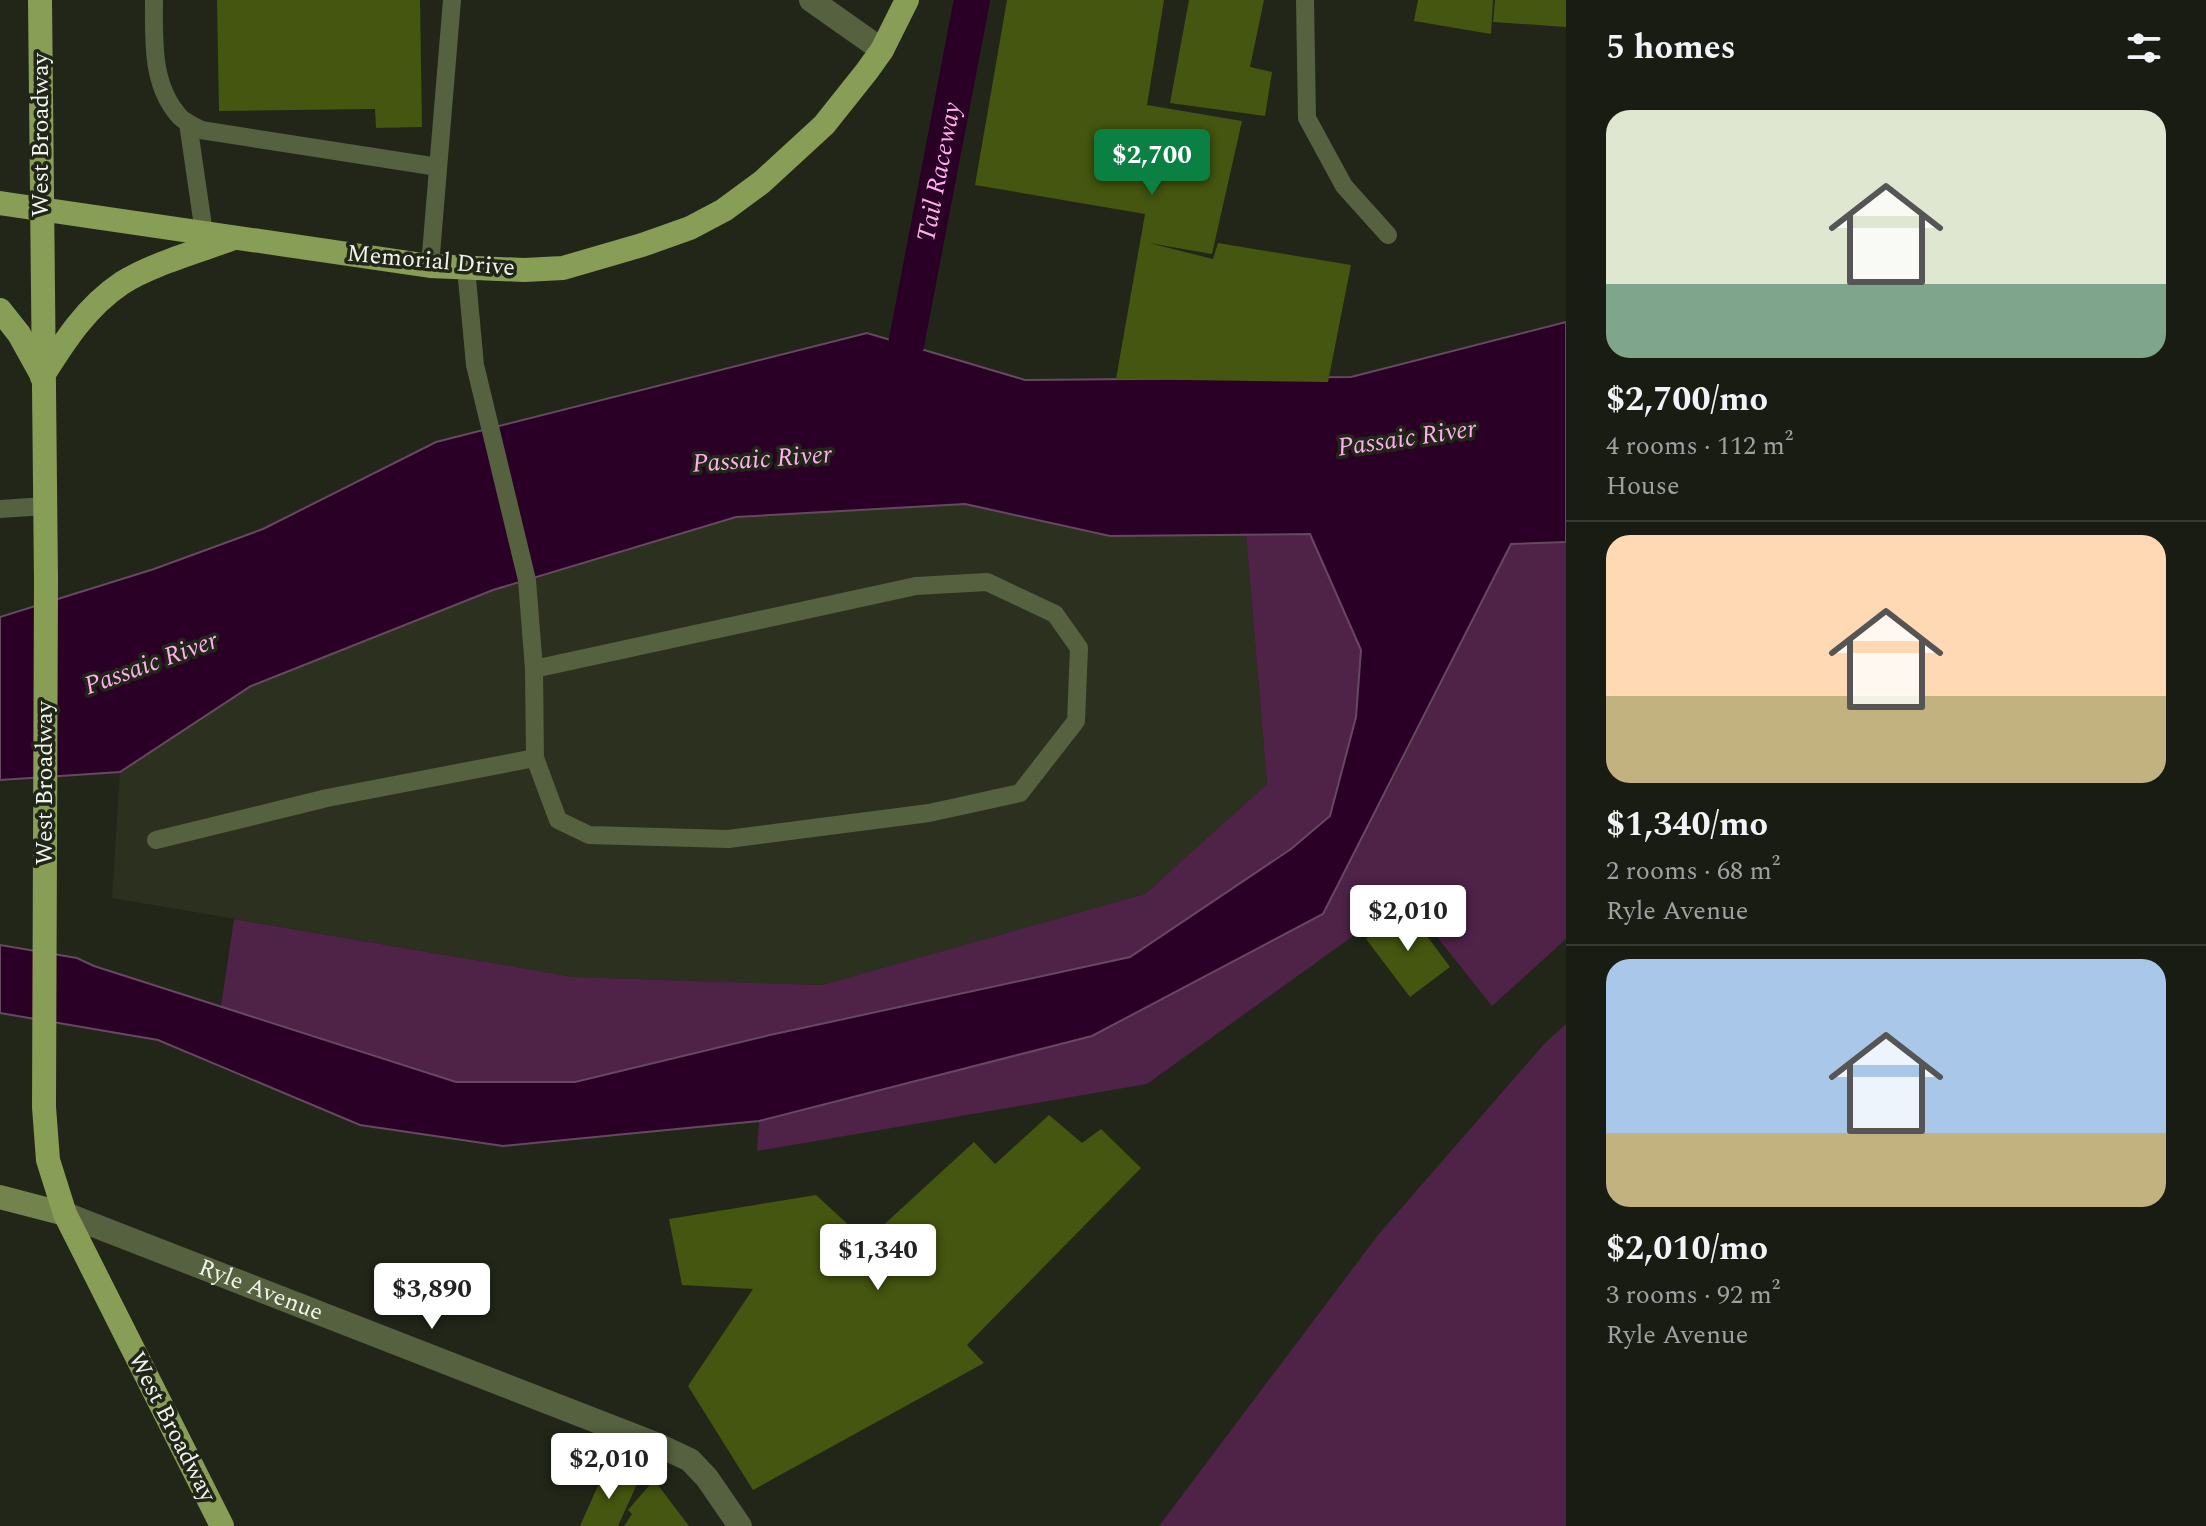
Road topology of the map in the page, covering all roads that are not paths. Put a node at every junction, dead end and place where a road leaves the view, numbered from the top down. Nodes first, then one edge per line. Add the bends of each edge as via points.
1 (40, 0) edge
2 (452, 0) edge
3 (811, 0) edge
4 (907, 0) edge
5 (1305, 0) edge
6 (154, 1) edge
7 (882, 50) junction
8 (188, 123) junction
9 (438, 167) junction
10 (0, 203) edge
11 (41, 207) junction
12 (204, 233) junction
13 (1388, 235) dead end
14 (234, 238) junction
15 (430, 266) junction
16 (466, 268) junction
17 (0, 310) edge
18 (42, 377) junction
19 (45, 506) junction
20 (0, 509) edge
21 (534, 669) junction
22 (535, 758) junction
23 (156, 840) dead end
24 (0, 1197) edge
25 (65, 1214) junction
26 (222, 1526) edge
27 (740, 1526) edge

1 - 11 main road, West Broadway
2 - 9 lane
3 - 7 street
4 - 7 main road, Memorial Drive
5 - 13 lane via 1307,118 1344,186
6 - 8 lane via 154,53 162,90
7 - 16 main road, Memorial Drive via 824,125 762,182 690,228 563,268
8 - 9 lane via 201,130
8 - 12 lane
9 - 15 lane
10 - 11 main road, Memorial Drive
11 - 12 main road, Memorial Drive
11 - 18 main road, West Broadway
12 - 14 main road, Memorial Drive
14 - 15 main road, Memorial Drive
14 - 18 main road via 123,282 68,335
15 - 16 main road, Memorial Drive
16 - 21 lane via 475,365 527,580
17 - 18 main road
18 - 19 main road, West Broadway
19 - 20 lane
19 - 25 main road, West Broadway via 44,1107 48,1160
21 - 22 lane
21 - 22 lane via 916,586 987,582 1055,614 1079,648 1076,721 1020,793 929,813 728,839 589,835 558,820
22 - 23 lane via 327,798
24 - 25 street
25 - 26 main road, West Broadway
25 - 27 street, Ryle Avenue via 658,1445 690,1460

